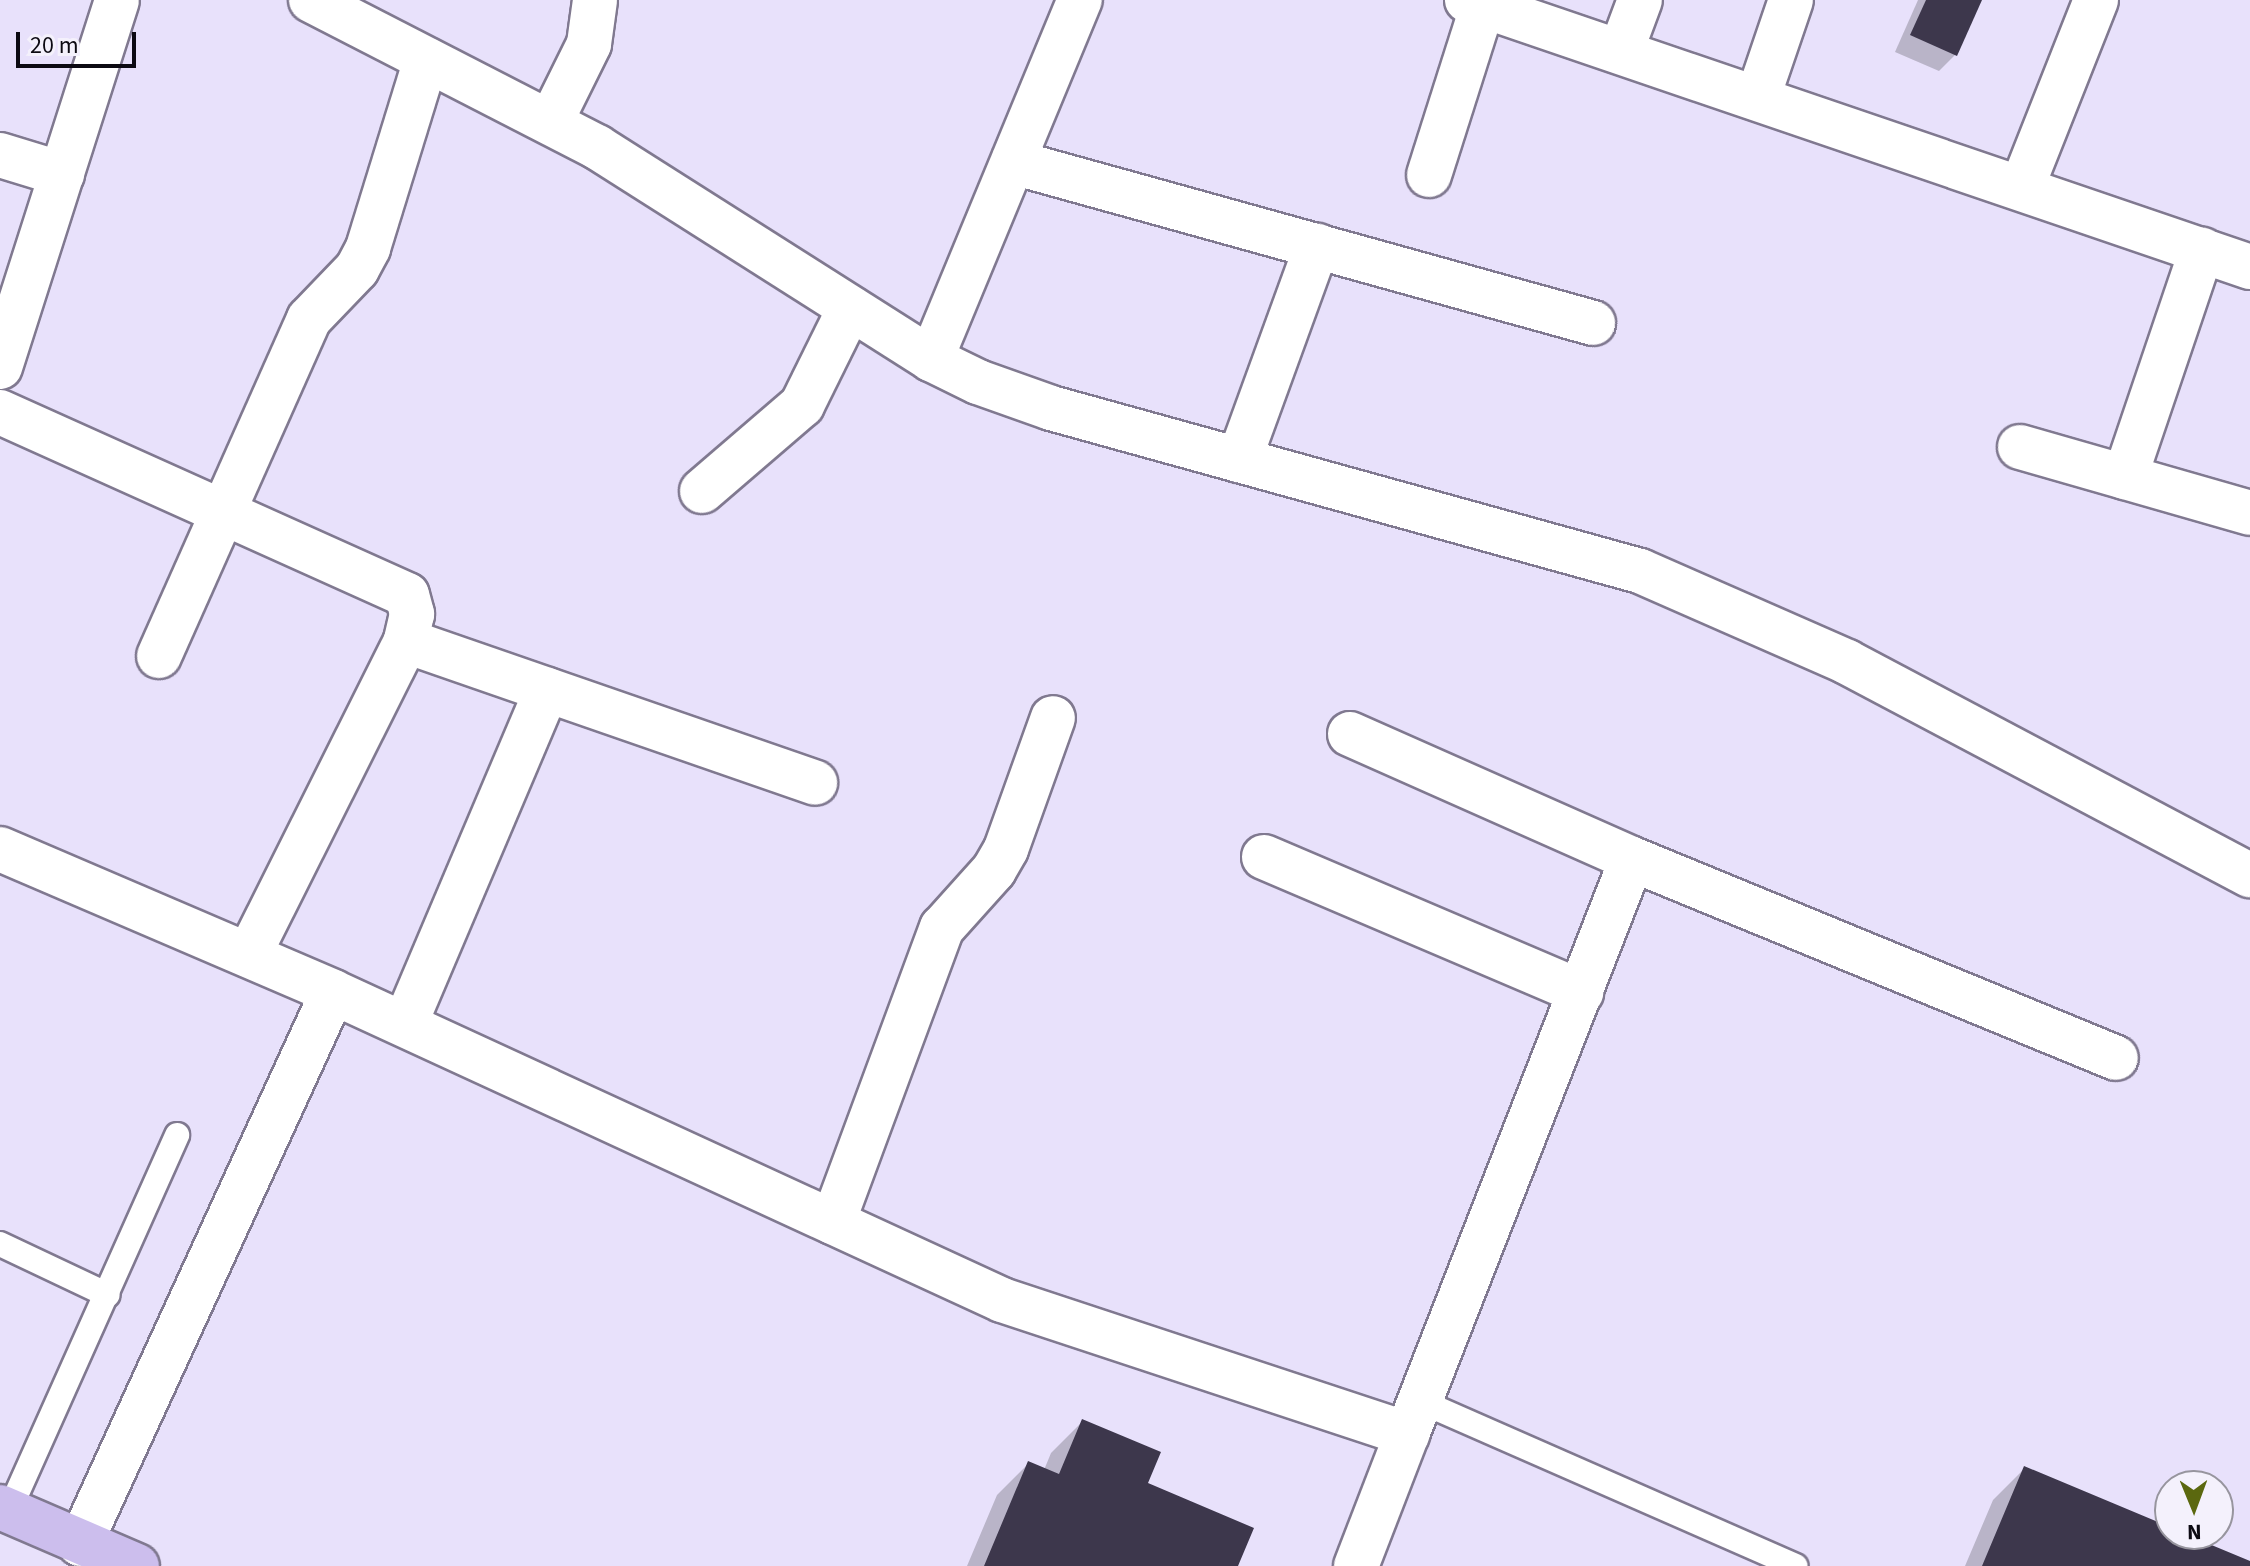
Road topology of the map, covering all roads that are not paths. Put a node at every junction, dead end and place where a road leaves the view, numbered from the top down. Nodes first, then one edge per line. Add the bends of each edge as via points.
1 (311, 0) edge
2 (595, 0) edge
3 (1080, 0) edge
4 (1640, 0) edge
5 (1791, 0) edge
6 (117, 1) edge
7 (1475, 2) edge
8 (2088, 3) edge
9 (1621, 51) junction
10 (426, 60) junction
11 (1758, 97) junction
12 (551, 121) junction
13 (0, 155) edge
14 (1013, 162) junction
15 (62, 174) junction
16 (1429, 175) dead end
17 (2022, 187) junction
18 (1317, 246) junction
19 (2202, 250) junction
20 (2250, 267) edge
21 (850, 308) junction
22 (8, 317) edge
23 (1593, 323) dead end
24 (931, 359) junction
25 (0, 367) edge
26 (0, 412) edge
27 (2020, 447) dead end
28 (1239, 460) junction
29 (2125, 477) junction
30 (702, 491) dead end
31 (221, 511) junction
32 (2250, 513) edge
33 (406, 641) junction
34 (159, 656) dead end
35 (547, 690) junction
36 (1053, 718) dead end
37 (1350, 734) dead end
38 (815, 783) dead end
39 (0, 849) edge
40 (1264, 857) dead end
41 (1632, 859) junction
42 (2250, 875) edge
43 (249, 955) junction
44 (333, 992) junction
45 (1581, 992) junction
46 (405, 1024) junction
47 (2116, 1058) dead end
48 (177, 1135) dead end
49 (833, 1222) junction
50 (0, 1244) edge
51 (108, 1295) junction
52 (1414, 1417) junction
53 (4, 1509) edge
54 (80, 1544) junction
55 (137, 1566) edge
56 (1356, 1566) edge
57 (1795, 1566) edge

1 - 10 street
2 - 12 street via 589,44
3 - 14 street
4 - 9 street
5 - 11 street
6 - 15 street
7 - 9 street
7 - 16 street
8 - 17 street
9 - 11 street
10 - 12 street
10 - 31 street via 368,248 357,269 309,319
11 - 17 street
12 - 21 street
13 - 15 street
14 - 18 street
14 - 24 street
15 - 22 street
17 - 19 street
18 - 23 street
18 - 28 street
19 - 20 street
19 - 29 street
21 - 24 street
21 - 30 street via 802,405
22 - 25 street
24 - 28 street via 1051,408
26 - 31 street
27 - 29 street
28 - 42 street via 1640,571 1740,612 1956,717
29 - 32 street
31 - 33 street via 407,595 412,614
31 - 34 street
33 - 35 street
33 - 43 street
35 - 38 street
35 - 46 street
36 - 49 street via 1006,849 942,928
37 - 41 street
39 - 43 street
40 - 45 street
41 - 45 street
41 - 47 street
43 - 44 street
44 - 46 street
44 - 54 street
45 - 52 street
46 - 49 street
48 - 51 lane
49 - 52 street via 1002,1300
50 - 51 lane
51 - 53 lane
52 - 56 street
52 - 57 lane
53 - 54 highway
54 - 55 highway

